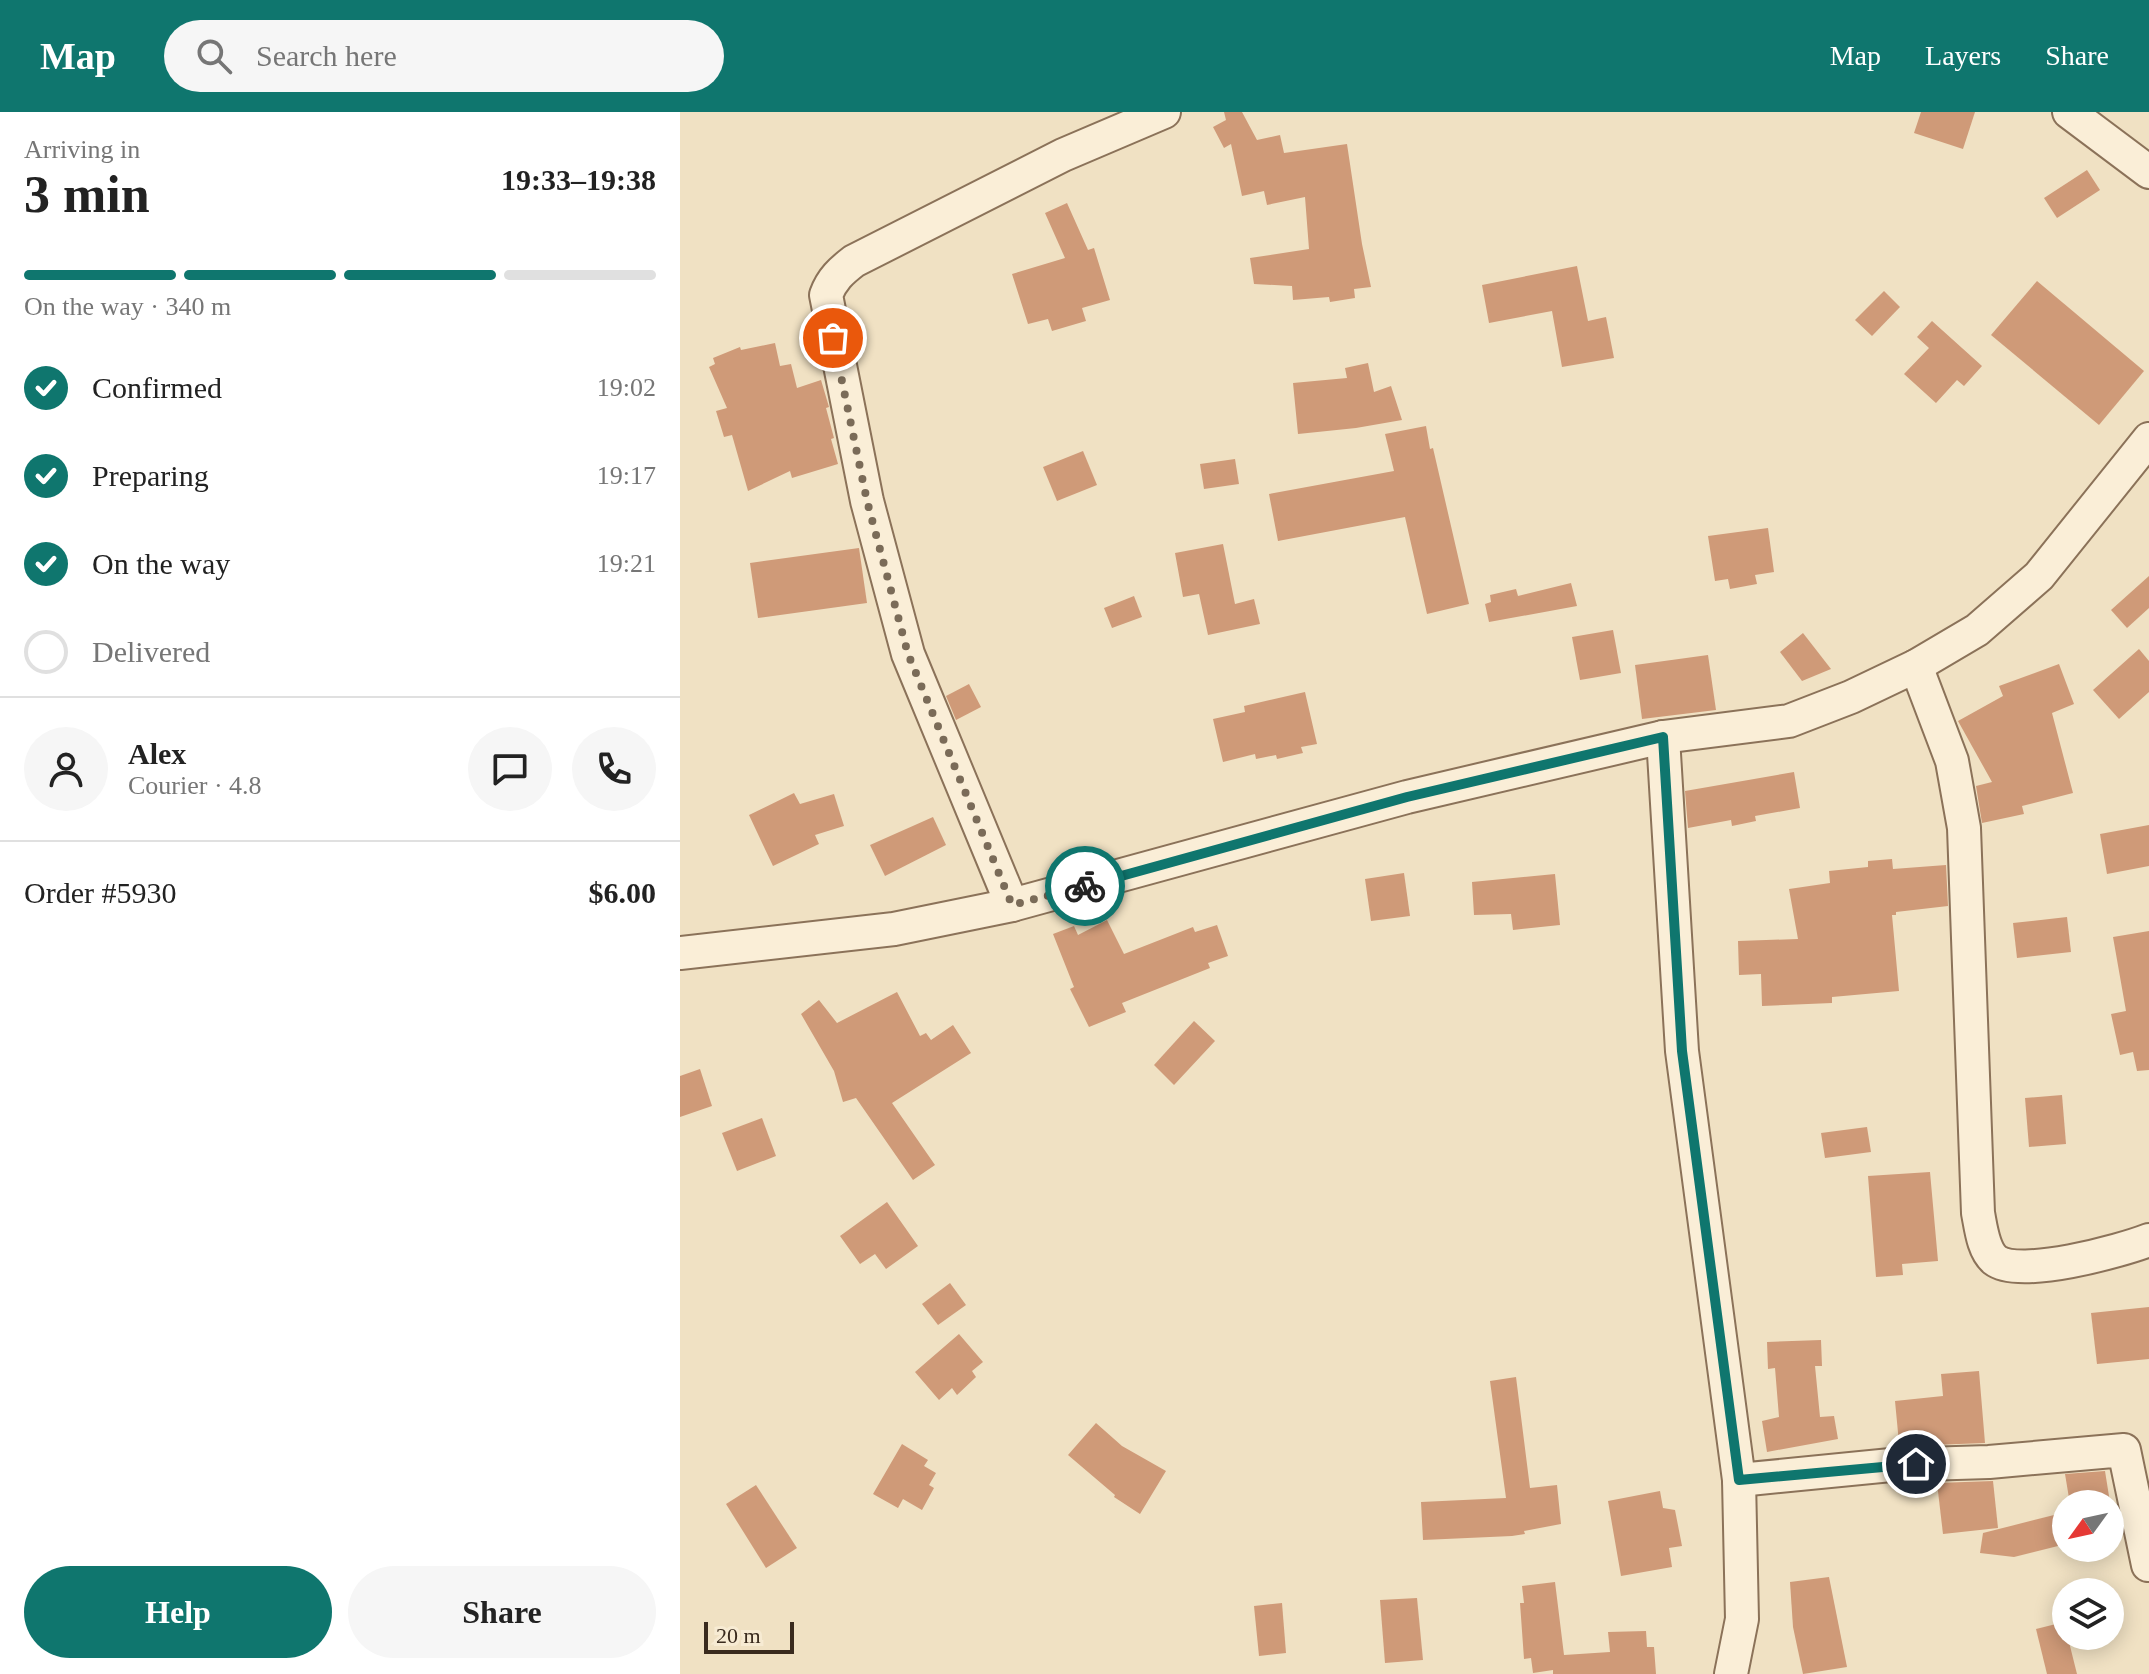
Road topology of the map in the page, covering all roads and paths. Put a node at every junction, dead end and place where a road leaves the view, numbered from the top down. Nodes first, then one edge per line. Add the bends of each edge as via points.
1 (1164, 112) edge
2 (2069, 112) edge
3 (2149, 172) edge
4 (2149, 439) edge
5 (1916, 666) junction
6 (1663, 737) junction
7 (1012, 905) junction
8 (680, 953) edge
9 (2149, 1240) edge
10 (1739, 1480) junction
11 (2148, 1565) edge
12 (1731, 1674) edge

1 - 7 street via 1063,155 854,261 826,295 867,501 908,654
2 - 3 street
4 - 5 street via 2039,576 1977,630
5 - 6 street via 1789,721
5 - 9 street via 1952,761 1964,828 1978,1213 1985,1245 2007,1266 2035,1267
6 - 7 street via 1407,797
6 - 10 street via 1682,1051
7 - 8 street via 894,929
10 - 11 street via 2124,1450
10 - 12 street via 1742,1619

